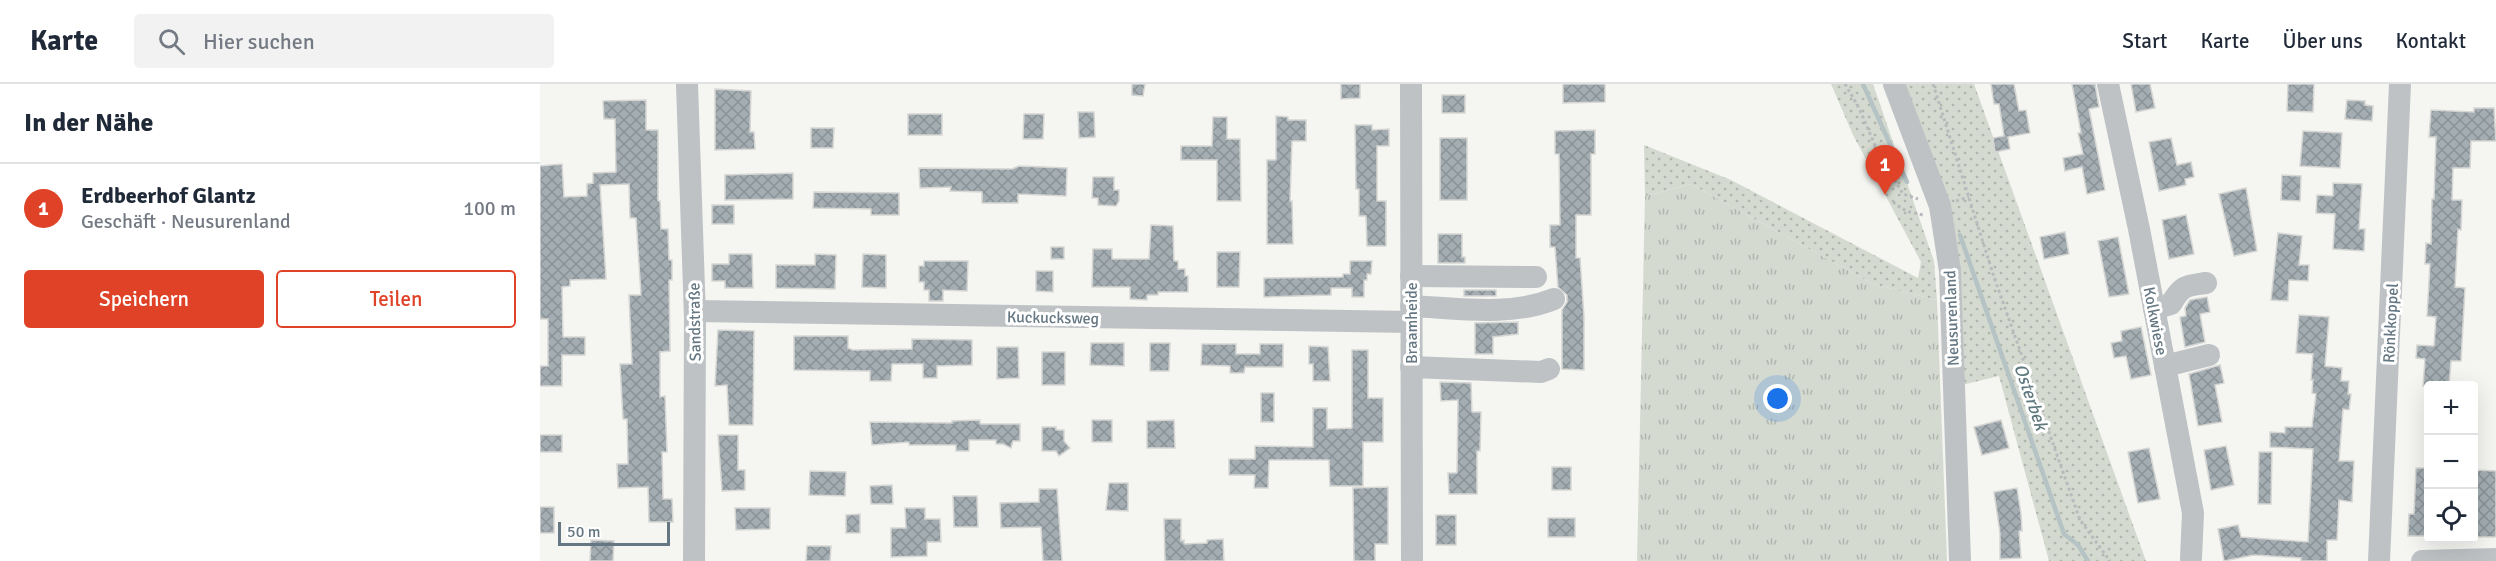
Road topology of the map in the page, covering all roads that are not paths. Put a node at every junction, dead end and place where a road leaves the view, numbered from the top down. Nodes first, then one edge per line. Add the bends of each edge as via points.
1 (687, 84) edge
2 (1411, 84) edge
3 (1894, 84) edge
4 (2108, 84) edge
5 (2400, 84) edge
6 (1411, 276) junction
7 (1536, 277) dead end
8 (2206, 283) dead end
9 (1554, 298) dead end
10 (2154, 309) junction
11 (694, 311) junction
12 (1411, 316) junction
13 (1490, 316) dead end
14 (2209, 355) dead end
15 (2165, 366) junction
16 (1411, 367) junction
17 (1549, 369) dead end
18 (2191, 558) dead end
19 (2496, 560) edge
20 (694, 561) edge
21 (1412, 561) edge
22 (1960, 561) edge
23 (2379, 561) edge
24 (2422, 561) edge

1 - 11 street, Sandstraße
2 - 6 street, Braamheide
3 - 22 street, Neusurenland via 1941,213 1950,271
4 - 10 street, Kolkwiese
5 - 23 street, Rönkkoppel
6 - 7 street
6 - 12 street, Braamheide
8 - 10 street via 2185,286 2171,304
9 - 12 street via 1529,307
10 - 15 street, Kolkwiese
11 - 12 street, Kuckucksweg
11 - 20 street, Sandstraße
12 - 13 street
12 - 16 street, Braamheide
14 - 15 street
15 - 18 street, Kolkwiese via 2193,513
16 - 17 street via 1540,372
16 - 21 street, Braamheide
19 - 24 street

